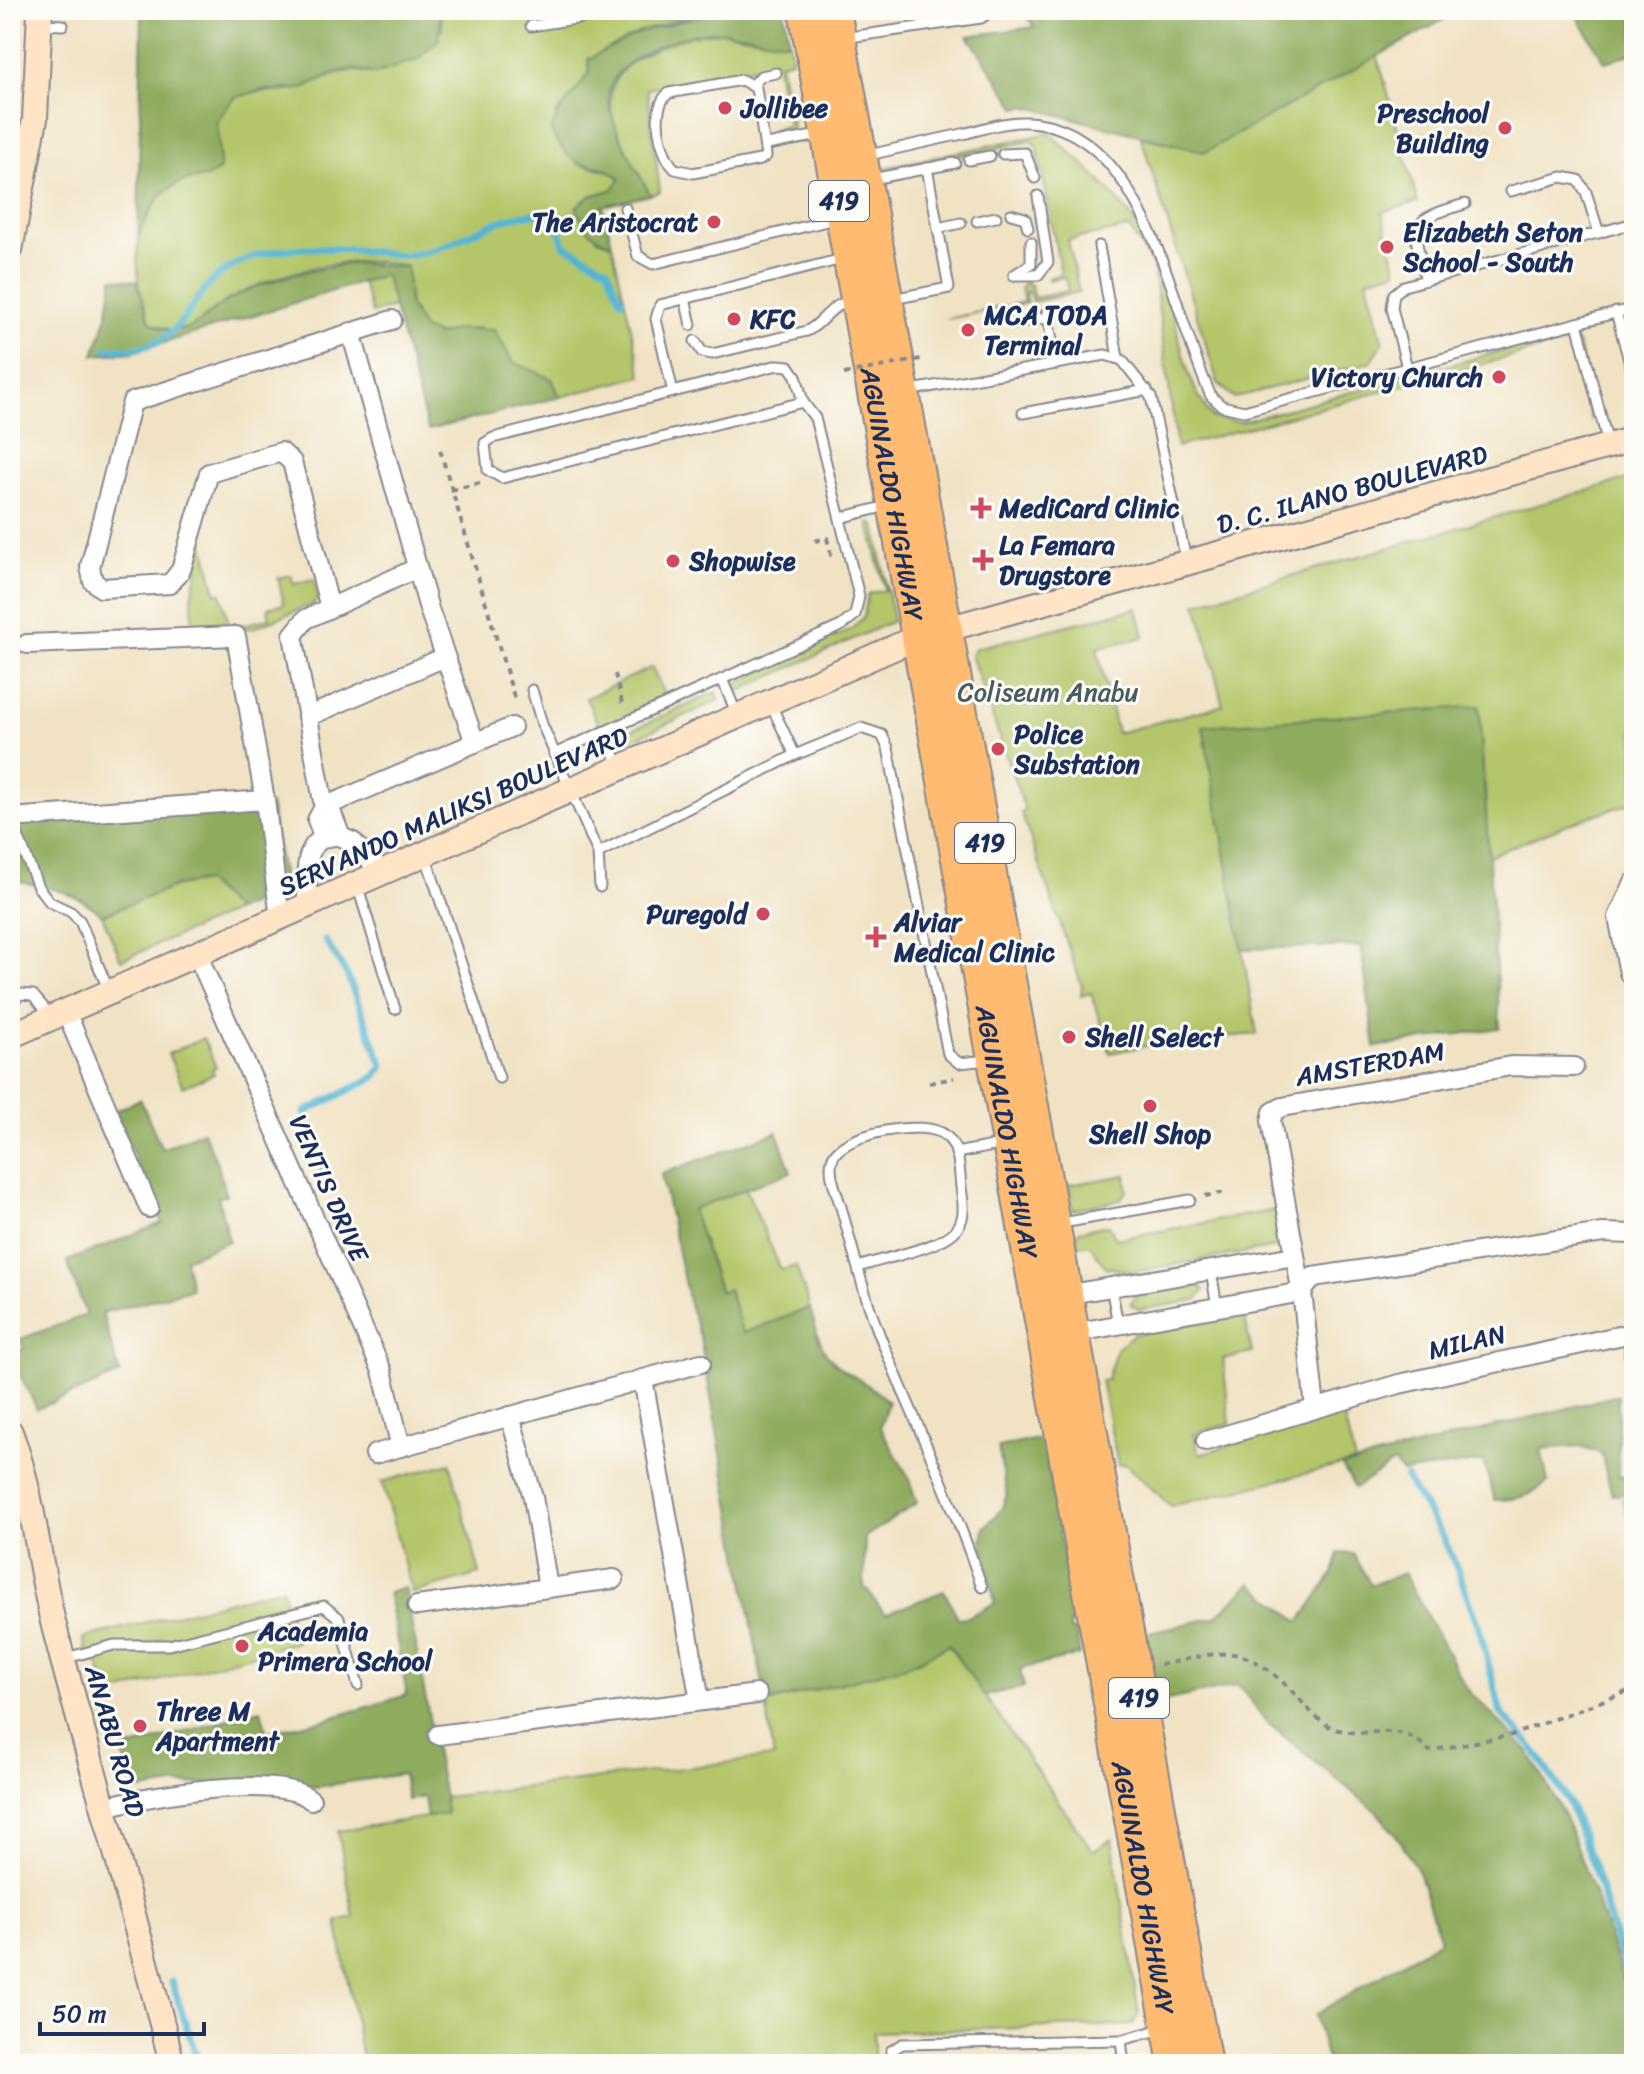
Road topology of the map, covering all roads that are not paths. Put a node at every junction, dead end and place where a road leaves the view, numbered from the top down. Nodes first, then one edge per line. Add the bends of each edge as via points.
1 (631, 10) edge
2 (805, 10) edge
3 (993, 10) edge
4 (48, 20) edge
5 (837, 24) edge
6 (531, 26) dead end
7 (776, 73) dead end
8 (754, 84) junction
9 (767, 145) junction
10 (20, 146) edge
11 (1003, 154) dead end
12 (990, 156) dead end
13 (855, 157) junction
14 (969, 160) dead end
15 (955, 163) dead end
16 (927, 168) junction
17 (1035, 178) dead end
18 (1511, 191) dead end
19 (1038, 196) dead end
20 (1465, 204) dead end
21 (625, 208) dead end
22 (1011, 214) dead end
23 (842, 217) junction
24 (996, 217) dead end
25 (977, 221) dead end
26 (961, 223) dead end
27 (1634, 223) edge
28 (938, 228) junction
29 (1028, 228) dead end
30 (1599, 233) junction
31 (1031, 242) dead end
32 (1099, 246) dead end
33 (10, 250) edge
34 (850, 258) junction
35 (1426, 280) junction
36 (685, 298) junction
37 (872, 300) junction
38 (1634, 308) edge
39 (1616, 312) junction
40 (392, 320) dead end
41 (1577, 323) junction
42 (1014, 324) dead end
43 (691, 325) dead end
44 (351, 332) junction
45 (695, 341) dead end
46 (1118, 358) junction
47 (1056, 364) junction
48 (1407, 368) junction
49 (1634, 379) edge
50 (1147, 390) junction
51 (673, 392) junction
52 (904, 392) junction
53 (803, 402) junction
54 (1023, 413) dead end
55 (1634, 439) edge
56 (1609, 447) junction
57 (894, 505) junction
58 (840, 518) junction
59 (1187, 564) junction
60 (417, 568) junction
61 (330, 608) junction
62 (932, 634) junction
63 (27, 644) dead end
64 (445, 657) junction
65 (722, 679) junction
66 (532, 691) road end
67 (770, 703) junction
68 (307, 717) junction
69 (738, 717) junction
70 (512, 727) dead end
71 (604, 732) junction
72 (475, 743) junction
73 (554, 754) junction
74 (795, 755) junction
75 (621, 768) junction
76 (570, 790) junction
77 (265, 800) junction
78 (324, 807) junction
79 (11, 818) edge
80 (332, 837) junction
81 (598, 853) junction
82 (425, 854) junction
83 (382, 873) junction
84 (1634, 883) edge
85 (357, 884) junction
86 (600, 887) dead end
87 (308, 906) junction
88 (280, 918) junction
89 (197, 954) junction
90 (1634, 977) edge
91 (110, 992) junction
92 (395, 1009) dead end
93 (59, 1015) junction
94 (13, 1035) edge
95 (1008, 1056) junction
96 (1574, 1067) dead end
97 (499, 1078) dead end
98 (1009, 1143) junction
99 (956, 1153) junction
100 (1190, 1200) road end
101 (149, 1208) dead end
102 (1054, 1225) junction
103 (1634, 1234) edge
104 (1295, 1256) junction
105 (858, 1267) junction
106 (1211, 1271) junction
107 (1307, 1285) junction
108 (1111, 1287) junction
109 (1052, 1298) junction
110 (1217, 1307) junction
111 (1634, 1309) edge
112 (1118, 1324) junction
113 (1632, 1333) junction
114 (1058, 1335) junction
115 (1634, 1354) edge
116 (701, 1363) dead end
117 (643, 1379) junction
118 (1315, 1408) junction
119 (510, 1416) junction
120 (10, 1432) edge
121 (1206, 1441) dead end
122 (401, 1447) junction
123 (375, 1454) dead end
124 (614, 1579) dead end
125 (982, 1587) dead end
126 (548, 1588) junction
127 (417, 1606) dead end
128 (63, 1659) junction
129 (358, 1685) dead end
130 (757, 1694) dead end
131 (700, 1701) junction
132 (438, 1735) dead end
133 (311, 1800) dead end
134 (105, 1807) junction
135 (10, 1947) edge
136 (10, 1967) edge
137 (1169, 2027) junction
138 (1121, 2040) junction
139 (172, 2064) edge
140 (891, 2064) edge
141 (1124, 2064) edge
142 (1175, 2064) edge
143 (1205, 2064) edge

1 - 6 lane
2 - 13 highway, AGUINALDO HIGHWAY / 419
3 - 5 lane via 981,18
4 - 10 street
5 - 13 highway, AGUINALDO HIGHWAY / 419
7 - 8 lane via 761,76
8 - 9 lane
8 - 9 lane via 742,80 665,96 658,113 665,155 675,169 693,173 760,160
9 - 13 lane
10 - 33 street
11 - 17 lane via 1025,153
12 - 14 lane
13 - 16 lane
13 - 23 highway, AGUINALDO HIGHWAY / 419
13 - 37 highway, AGUINALDO HIGHWAY / 419
13 - 48 lane via 1026,122 1058,128 1099,152 1117,172 1158,249 1205,384 1222,406 1244,411
15 - 16 lane
16 - 28 lane
18 - 30 lane via 1562,177 1578,180
19 - 31 lane via 1048,262 1038,275 1014,275 1031,264
20 - 35 lane via 1426,215 1417,225 1415,239
21 - 23 lane via 638,256 653,264
22 - 29 lane via 1025,218
23 - 34 highway, AGUINALDO HIGHWAY / 419
24 - 25 lane
26 - 28 lane
27 - 30 lane
28 - 37 lane via 949,288
30 - 35 lane
32 - 46 lane
34 - 36 lane
34 - 37 highway, AGUINALDO HIGHWAY / 419
35 - 48 lane via 1394,294 1392,308
36 - 43 lane
36 - 51 lane via 660,305 655,314
37 - 45 lane via 830,309 807,331 712,354 702,352
37 - 52 highway, AGUINALDO HIGHWAY / 419
37 - 57 highway, AGUINALDO HIGHWAY / 419
38 - 39 lane
39 - 41 lane
39 - 49 lane
40 - 44 street
41 - 48 lane
41 - 56 lane
42 - 47 lane via 1047,314
44 - 60 street
44 - 61 street via 132,402 90,567 101,588 170,584 181,570 209,473 281,452 292,462
46 - 47 lane via 1105,355
46 - 50 lane
47 - 52 lane
50 - 54 lane
50 - 59 lane
51 - 53 lane via 784,364 794,370
51 - 53 lane via 488,440 483,448 491,474 498,478
52 - 62 highway, AGUINALDO HIGHWAY / 419
53 - 58 lane via 815,418
55 - 56 street, D. C. ILANO BOULEVARD
56 - 59 street, D. C. ILANO BOULEVARD
57 - 58 lane
57 - 62 highway, AGUINALDO HIGHWAY / 419
58 - 65 lane via 859,596 855,615
59 - 62 street, D. C. ILANO BOULEVARD
60 - 61 street
60 - 64 street
61 - 68 street via 300,622 293,635
62 - 67 street, SERVANDO MALIKSI BOULEVARD
62 - 95 highway, AGUINALDO HIGHWAY / 419
63 - 77 street via 236,636
64 - 68 street
64 - 72 street
65 - 69 lane
65 - 71 lane
66 - 73 lane
67 - 69 street, SERVANDO MALIKSI BOULEVARD
67 - 74 lane
68 - 78 street
69 - 75 street, SERVANDO MALIKSI BOULEVARD
70 - 72 street
71 - 73 lane
71 - 75 lane
72 - 78 street
73 - 76 lane
74 - 81 lane
74 - 95 lane via 861,728 876,731 886,741 948,1054 963,1064
75 - 76 street, SERVANDO MALIKSI BOULEVARD
76 - 81 lane
76 - 82 street, SERVANDO MALIKSI BOULEVARD
77 - 79 street
77 - 88 street
78 - 80 street via 332,814
79 - 91 lane via 38,887 50,902 80,921
80 - 83 street via 353,842
80 - 87 street via 308,855
81 - 86 lane
82 - 83 street, SERVANDO MALIKSI BOULEVARD
82 - 97 lane
83 - 85 street, SERVANDO MALIKSI BOULEVARD
84 - 90 street via 1618,917
85 - 87 street, SERVANDO MALIKSI BOULEVARD
85 - 92 lane
87 - 88 street, SERVANDO MALIKSI BOULEVARD
88 - 89 street, SERVANDO MALIKSI BOULEVARD
89 - 91 street, SERVANDO MALIKSI BOULEVARD
89 - 122 street, VENTIS DRIVE via 382,1371
91 - 93 street, SERVANDO MALIKSI BOULEVARD
93 - 94 street, SERVANDO MALIKSI BOULEVARD
93 - 94 lane via 33,995 20,994 11,1004
93 - 101 street
95 - 98 highway, AGUINALDO HIGHWAY / 419
95 - 102 highway, AGUINALDO HIGHWAY / 419
96 - 104 street, AMSTERDAM via 1511,1066 1277,1109 1271,1121
98 - 99 lane
98 - 109 highway, AGUINALDO HIGHWAY / 419
99 - 105 lane via 964,1214 953,1233
99 - 105 lane via 943,1133 920,1126 853,1139 840,1147 831,1167
100 - 102 lane
102 - 109 highway, AGUINALDO HIGHWAY / 419
103 - 107 street via 1603,1233
104 - 106 street
104 - 107 street
105 - 125 lane via 883,1344 947,1488
106 - 108 street
106 - 110 lane
107 - 110 street
107 - 118 street
108 - 109 street
108 - 112 lane
109 - 114 highway, AGUINALDO HIGHWAY / 419
110 - 112 street
111 - 113 street
112 - 114 street
113 - 115 street
113 - 118 street, MILAN via 1445,1373
114 - 137 highway, AGUINALDO HIGHWAY / 419
114 - 143 highway, AGUINALDO HIGHWAY / 419 via 1134,1670
116 - 117 street
117 - 119 street
117 - 131 street
118 - 121 street, MILAN
119 - 122 street
119 - 126 street via 533,1497
120 - 128 street, ANABU ROAD via 33,1504
122 - 123 street
124 - 126 street
126 - 127 street
128 - 129 lane via 114,1645 169,1645 324,1606 339,1618
128 - 134 street, ANABU ROAD
130 - 131 street
131 - 132 street
133 - 134 street via 296,1790 275,1787 158,1794
134 - 139 street, ANABU ROAD
135 - 136 street
137 - 138 lane
137 - 142 highway, AGUINALDO HIGHWAY / 419
138 - 140 lane via 902,2044 891,2051
138 - 141 lane

